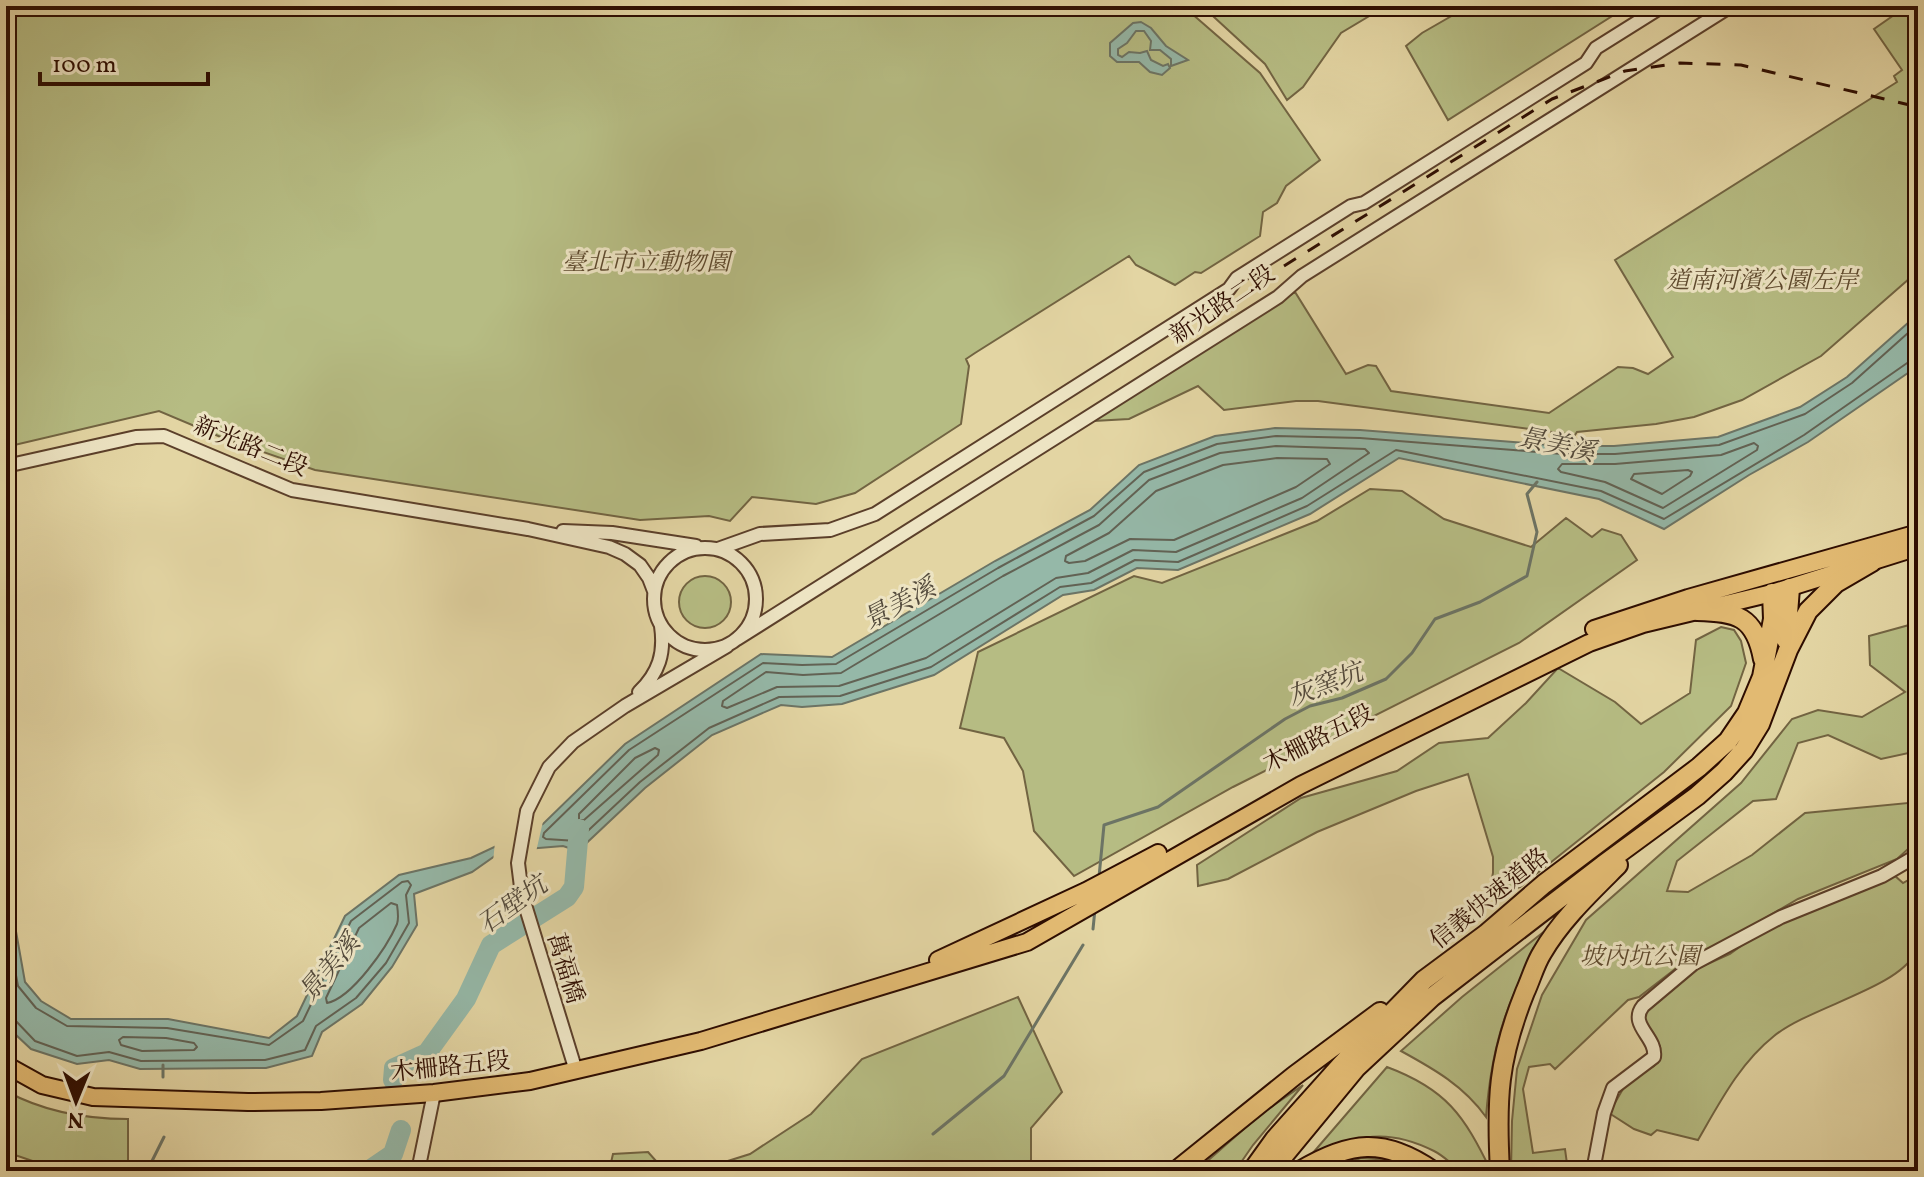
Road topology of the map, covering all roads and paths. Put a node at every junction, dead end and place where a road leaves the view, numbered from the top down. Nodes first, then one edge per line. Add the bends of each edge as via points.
1 (1663, 6) edge
2 (1731, 6) edge
3 (6, 466) edge
4 (528, 529) junction
5 (1918, 533) edge
6 (1918, 547) edge
7 (713, 549) junction
8 (1872, 562) junction
9 (1780, 585) junction
10 (654, 591) junction
11 (1697, 611) junction
12 (661, 626) junction
13 (732, 642) junction
14 (1769, 679) junction
15 (625, 706) junction
16 (573, 742) joint
17 (1662, 821) junction
18 (1918, 855) edge
19 (1010, 926) junction
20 (1009, 948) junction
21 (1424, 980) junction
22 (893, 981) junction
23 (6, 1065) edge
24 (576, 1071) junction
25 (434, 1093) junction
26 (418, 1171) edge
27 (1176, 1171) edge
28 (1252, 1171) edge
29 (1271, 1171) edge
30 (1300, 1171) edge
31 (1433, 1171) edge
32 (1500, 1171) edge
33 (1593, 1171) edge

1 - 7 street, 新光路二段 via 1596,48 1586,63 1237,278 1229,289 875,514 830,530 760,534
2 - 13 street, 新光路二段
3 - 4 street, 新光路二段 via 136,437 164,436 292,490
4 - 7 street, 新光路二段 via 612,533
4 - 10 street, 新光路二段 via 625,554 646,572
5 - 9 main road
6 - 8 main road
7 - 10 street via 683,552 672,559
7 - 13 street via 738,560 755,588 751,622
8 - 9 main road
8 - 14 highway via 1836,583 1808,611
9 - 11 main road, 木柵路五段
9 - 14 highway via 1788,628
9 - 19 main road, 木柵路五段 via 1640,613 1560,643
10 - 12 street
11 - 14 highway via 1737,615 1746,621 1760,642
11 - 20 main road, 木柵路五段 via 1622,630 1564,653 1291,791 1057,927
12 - 13 street via 690,648
12 - 15 street, 新光路二段 via 659,664
13 - 15 street, 新光路二段
14 - 17 highway, 信義快速道路 via 1760,724 1744,750 1697,796
14 - 21 highway, 信義快速道路 via 1718,750
15 - 16 street, 新光路二段
16 - 24 street, 萬福橋 via 549,767 532,798 518,863 527,917
17 - 29 highway, 信義快速道路 via 1432,997 1356,1068
17 - 32 highway via 1581,902 1541,953 1506,1042 1498,1104
18 - 33 street via 1693,964 1643,1006 1638,1020 1654,1057 1613,1088
19 - 20 main road
19 - 22 main road, 木柵路五段
20 - 22 main road, 木柵路五段
21 - 27 highway
21 - 28 highway, 信義快速道路 via 1323,1085
22 - 24 main road, 木柵路五段 via 701,1041
23 - 25 main road, 木柵路五段 via 42,1085 93,1097 248,1102
24 - 25 main road, 木柵路五段
25 - 26 street
30 - 31 highway via 1338,1150 1368,1147 1409,1156

